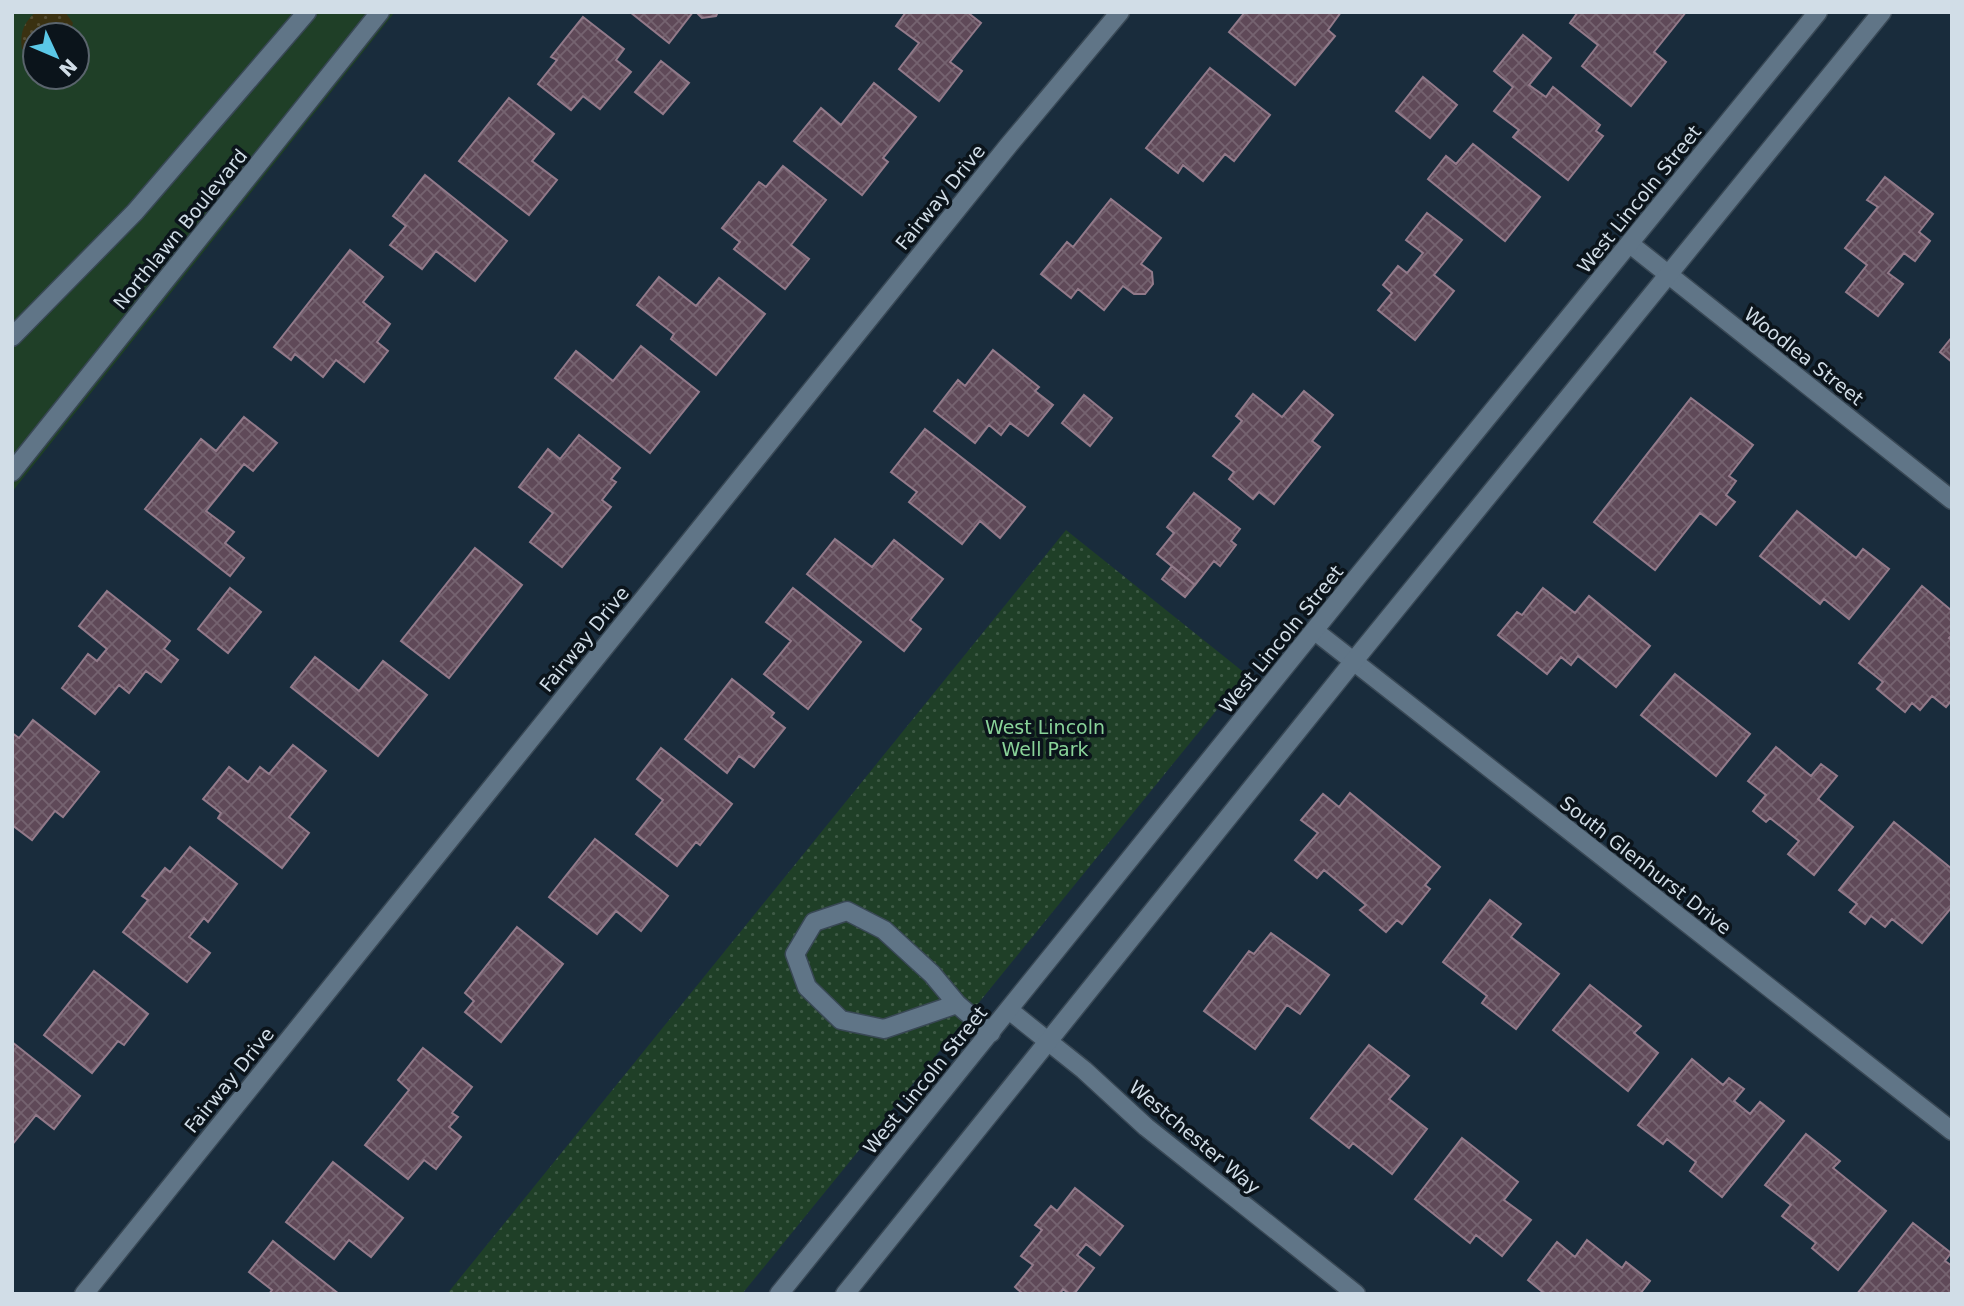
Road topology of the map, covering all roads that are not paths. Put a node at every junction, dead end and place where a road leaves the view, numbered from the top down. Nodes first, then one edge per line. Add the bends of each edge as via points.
1 (307, 12) edge
2 (380, 12) edge
3 (1120, 12) edge
4 (1818, 12) edge
5 (1882, 12) edge
6 (1630, 244) junction
7 (1669, 275) junction
8 (12, 337) edge
9 (12, 472) edge
10 (1952, 500) edge
11 (1315, 631) junction
12 (1353, 662) junction
13 (957, 1004) junction
14 (1009, 1010) junction
15 (991, 1033) junction
16 (1049, 1041) junction
17 (1952, 1131) edge
18 (84, 1294) edge
19 (779, 1294) edge
20 (845, 1294) edge
21 (1356, 1294) edge

1 - 8 street via 135,212
2 - 9 street, Northlawn Boulevard
3 - 18 street, Fairway Drive
4 - 6 street, West Lincoln Street
5 - 7 street
6 - 7 street, Woodlea Street
6 - 11 street, West Lincoln Street
7 - 10 street, Woodlea Street
7 - 12 street
11 - 12 street, South Glenhurst Drive
11 - 14 street, West Lincoln Street
12 - 16 street
12 - 17 street, South Glenhurst Drive
13 - 13 street via 884,930 847,911 814,922 795,954 807,987 841,1020 884,1029
13 - 15 street
14 - 15 street, West Lincoln Street
14 - 16 street, Westchester Way
15 - 19 street, West Lincoln Street
16 - 20 street
16 - 21 street, Westchester Way via 1146,1127

